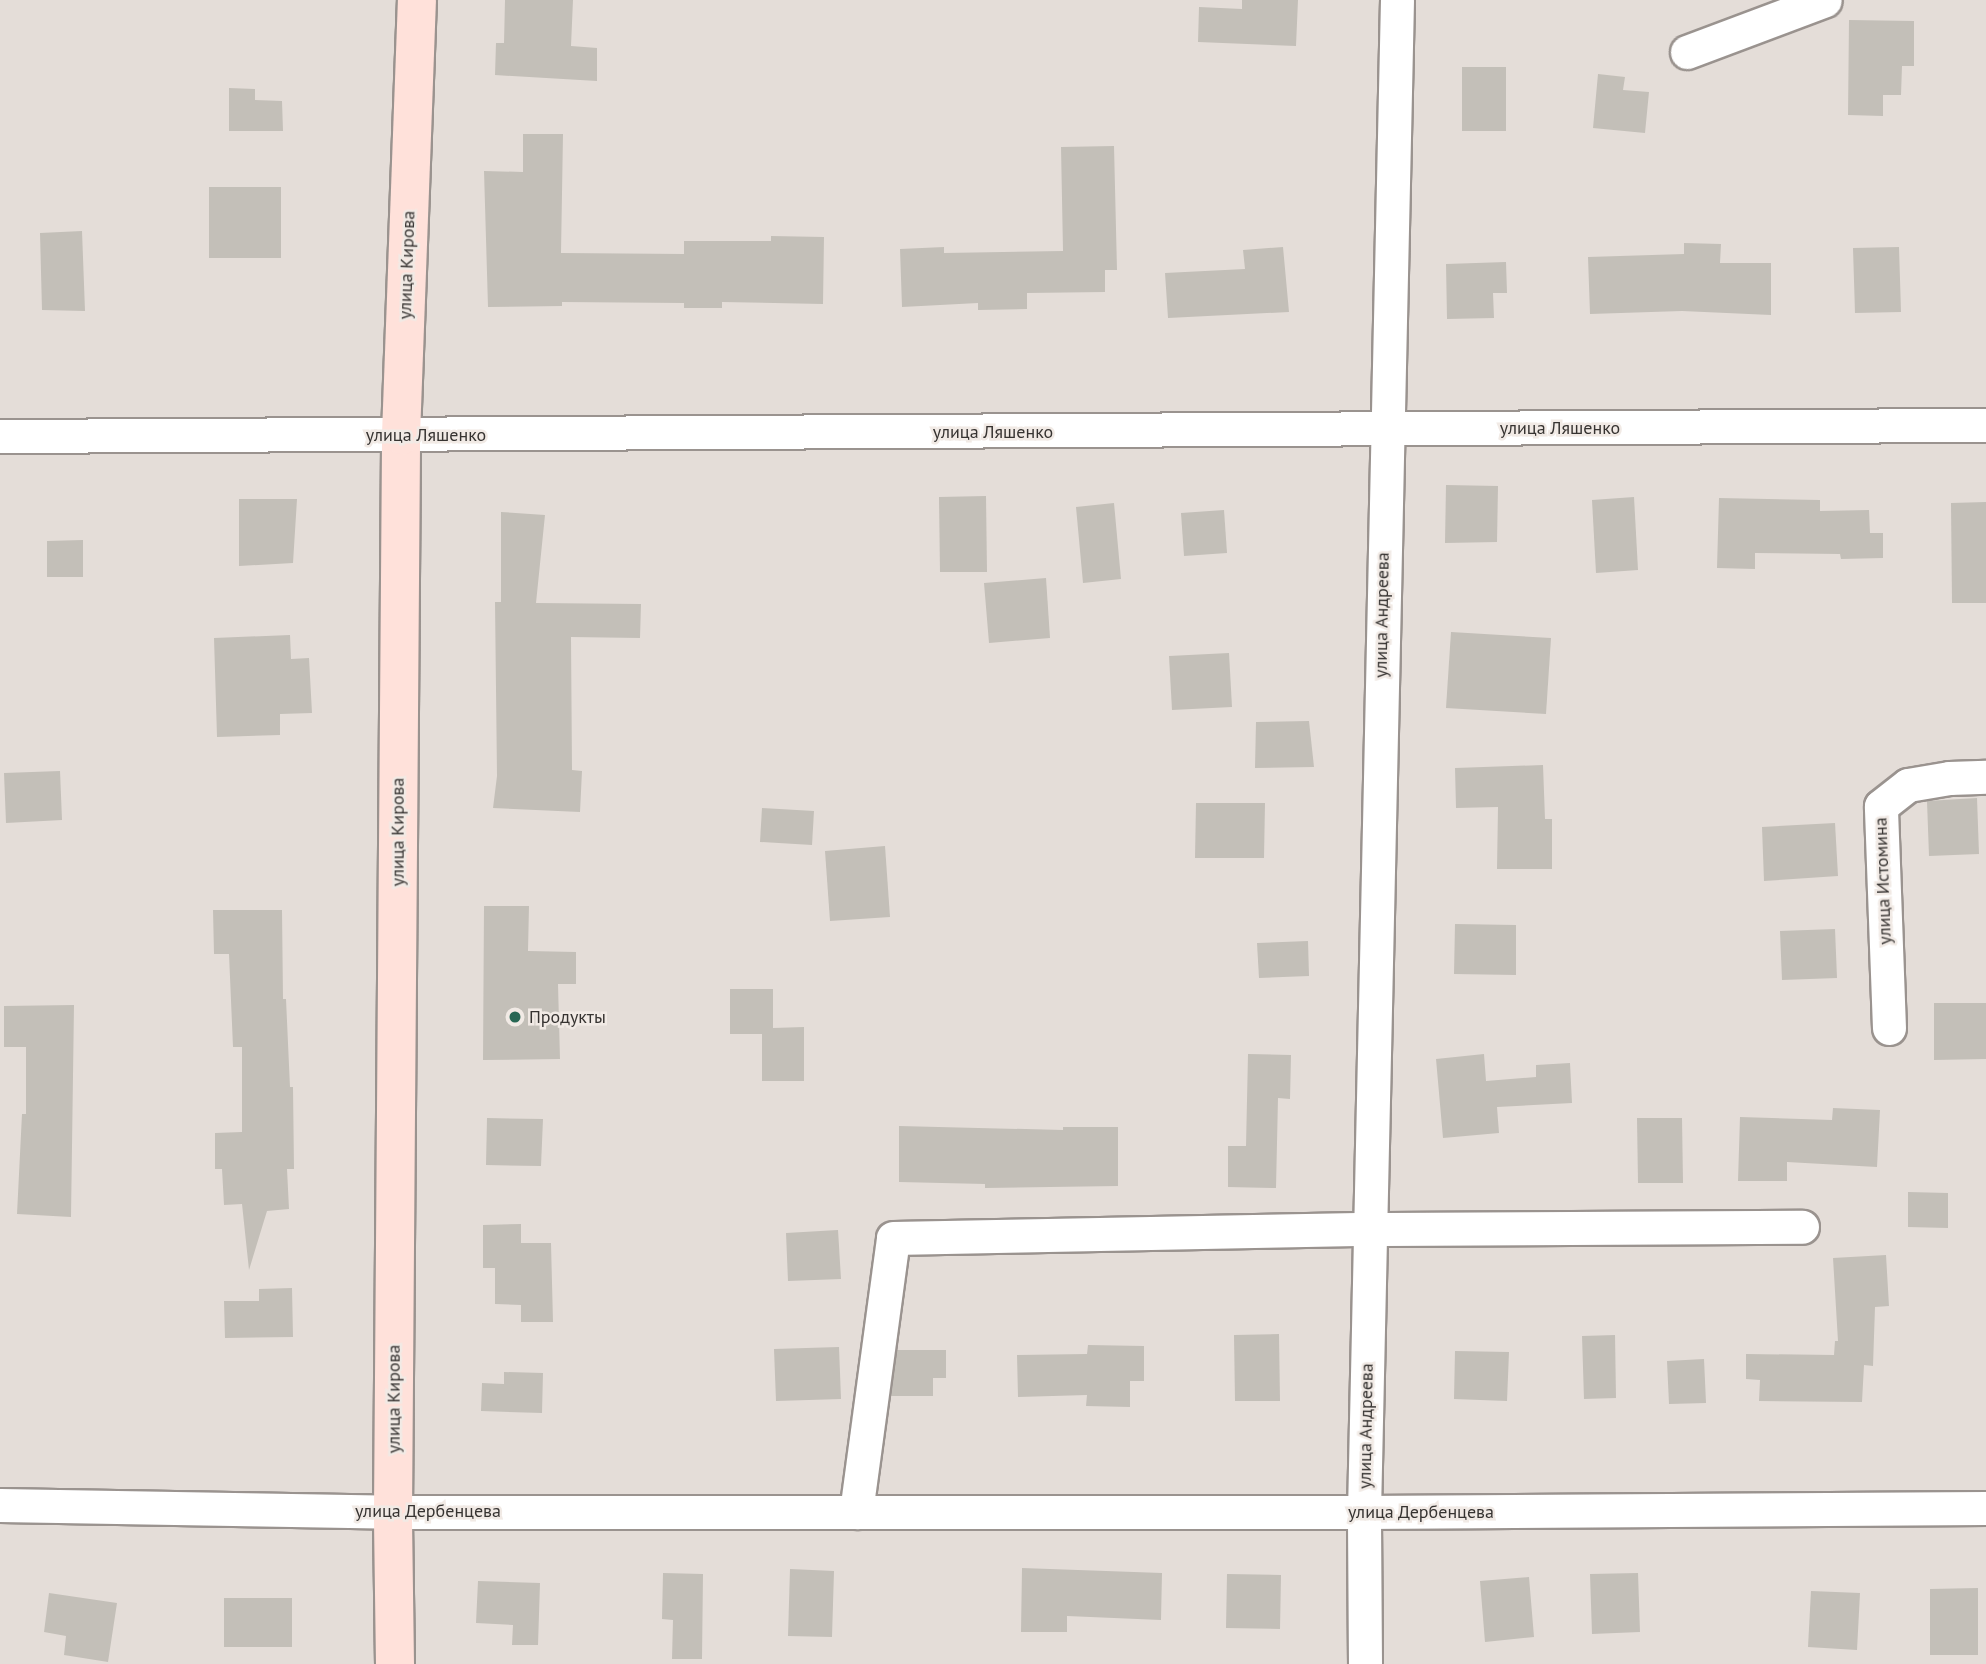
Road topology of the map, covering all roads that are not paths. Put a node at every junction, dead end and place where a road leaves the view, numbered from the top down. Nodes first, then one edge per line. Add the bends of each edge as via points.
1 (416, 0) edge
2 (1397, 0) edge
3 (1825, 0) edge
4 (1687, 52) dead end
5 (1986, 425) edge
6 (1386, 429) junction
7 (401, 435) junction
8 (0, 436) edge
9 (1986, 777) edge
10 (1889, 1028) dead end
11 (1802, 1227) dead end
12 (1370, 1229) junction
13 (0, 1504) edge
14 (1986, 1508) edge
15 (393, 1511) junction
16 (856, 1512) junction
17 (1364, 1512) junction
18 (395, 1664) edge
19 (1365, 1664) edge

1 - 7 main road, улица Кирова
2 - 6 street, улица Андреева
3 - 4 street
5 - 6 street, улица Ляшенко
6 - 7 street, улица Ляшенко
6 - 12 street, улица Андреева
7 - 8 street, улица Ляшенко
7 - 15 main road, улица Кирова
9 - 10 street, улица Истомина via 1908,785 1881,806
11 - 12 street
12 - 16 street via 893,1238
12 - 17 street, улица Андреева
13 - 15 street, улица Дербенцева
14 - 17 street, улица Дербенцева
15 - 16 street, улица Дербенцева
15 - 18 main road, улица Кирова
16 - 17 street, улица Дербенцева
17 - 19 street, улица Андреева

